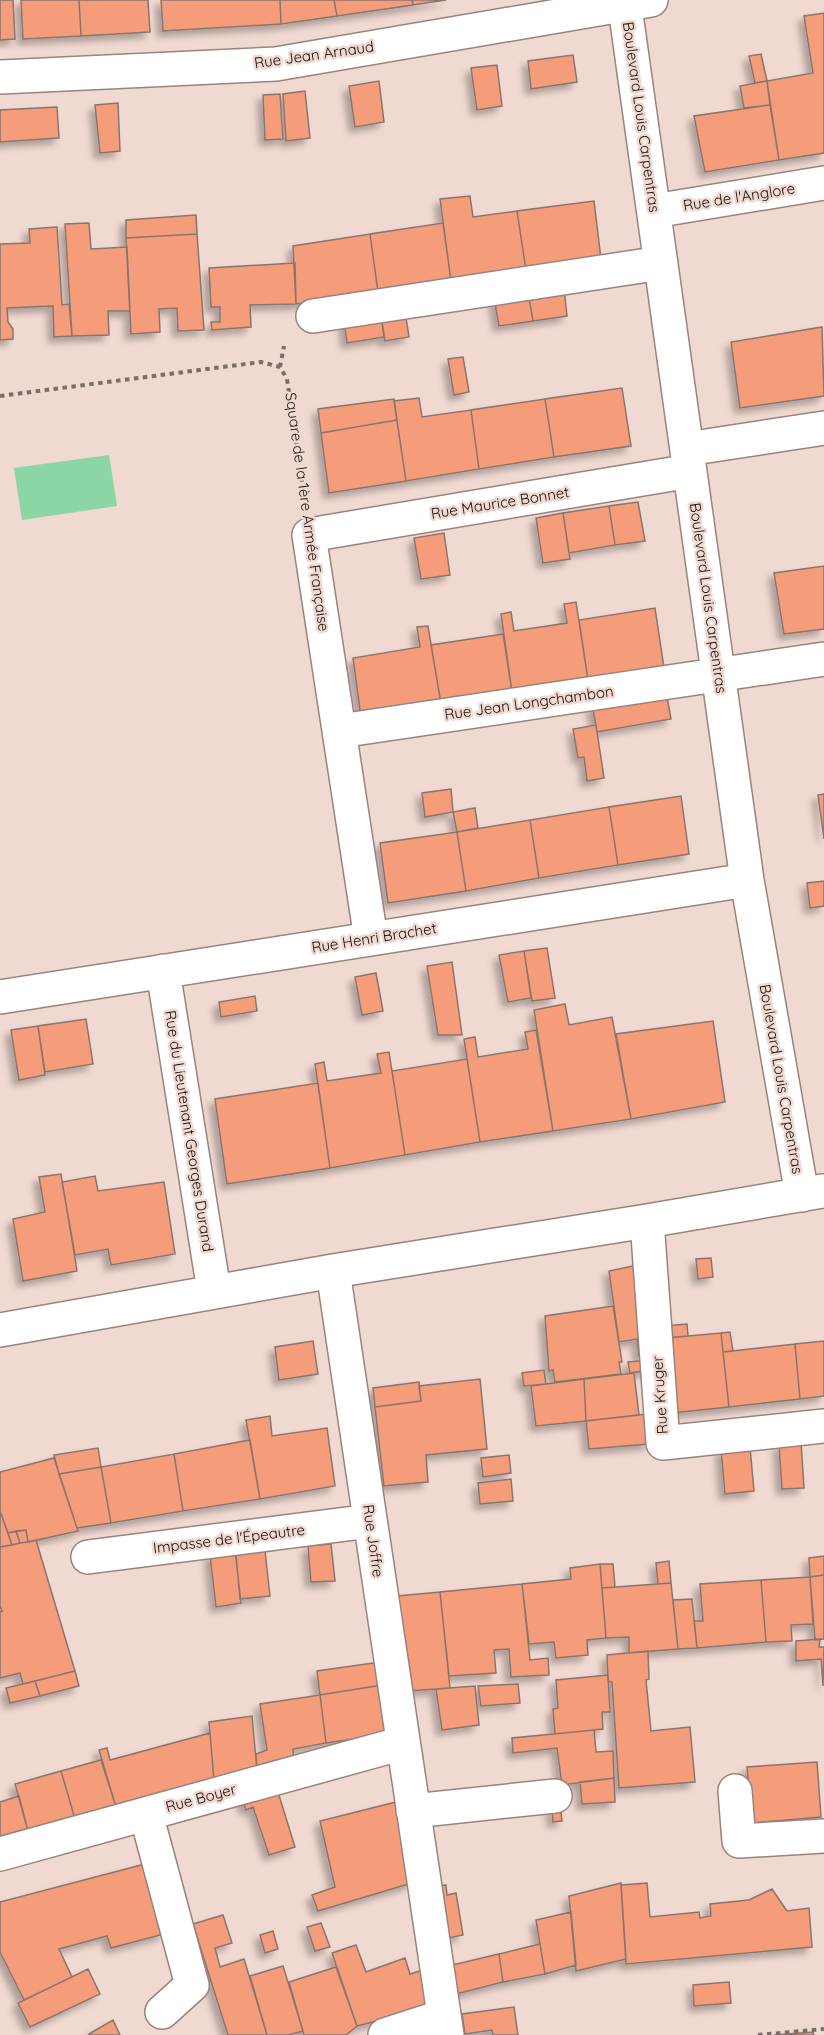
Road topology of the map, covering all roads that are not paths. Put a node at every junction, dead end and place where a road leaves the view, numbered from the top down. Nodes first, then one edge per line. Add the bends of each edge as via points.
1 (634, 1) edge
2 (0, 77) edge
3 (824, 183) edge
4 (654, 211) junction
5 (661, 263) junction
6 (313, 316) dead end
7 (824, 428) edge
8 (688, 460) junction
9 (309, 535) joint
10 (824, 660) edge
11 (719, 674) junction
12 (340, 731) junction
13 (747, 880) junction
14 (371, 939) junction
15 (163, 972) junction
16 (0, 997) edge
17 (813, 1193) edge
18 (647, 1221) junction
19 (333, 1271) junction
20 (214, 1291) junction
21 (0, 1330) edge
22 (824, 1426) edge
23 (370, 1521) junction
24 (88, 1557) dead end
25 (403, 1743) junction
26 (735, 1791) dead end
27 (555, 1796) dead end
28 (413, 1811) junction
29 (146, 1814) junction
30 (824, 1836) edge
31 (0, 1854) edge
32 (162, 2012) dead end
33 (445, 2026) edge
34 (385, 2035) edge

1 - 2 street, Rue Jean Arnaud via 276,64
1 - 4 street, Boulevard Louis Carpentras
3 - 4 street, Rue de l'Anglore
4 - 5 street, Boulevard Louis Carpentras
5 - 6 street
5 - 8 street, Boulevard Louis Carpentras
7 - 8 street, Rue Maurice Bonnet
8 - 9 street, Rue Maurice Bonnet
8 - 11 street, Boulevard Louis Carpentras
9 - 12 street, Square de la 1ère Armée Française
10 - 11 street, Rue Jean Longchambon
11 - 12 street, Rue Jean Longchambon
11 - 13 street, Boulevard Louis Carpentras
12 - 14 street, Square de la 1ère Armée Française
13 - 14 street, Rue Henri Brachet
13 - 17 street, Boulevard Louis Carpentras
14 - 15 street, Rue Henri Brachet
15 - 16 street, Rue Henri Brachet
15 - 20 street, Rue du Lieutenant Georges Durand
17 - 18 street
18 - 19 street
18 - 22 street, Rue Kruger via 663,1443
19 - 20 street
19 - 23 street, Rue Joffre
20 - 21 street
23 - 24 street, Impasse de l'Épeautre
23 - 25 street, Rue Joffre
25 - 28 street, Rue Joffre
25 - 29 street, Rue Boyer
26 - 30 street via 739,1841
27 - 28 street
28 - 33 street, Rue Joffre
29 - 31 street, Rue Boyer
29 - 32 street via 192,1985
33 - 34 street, Rue Joffre

